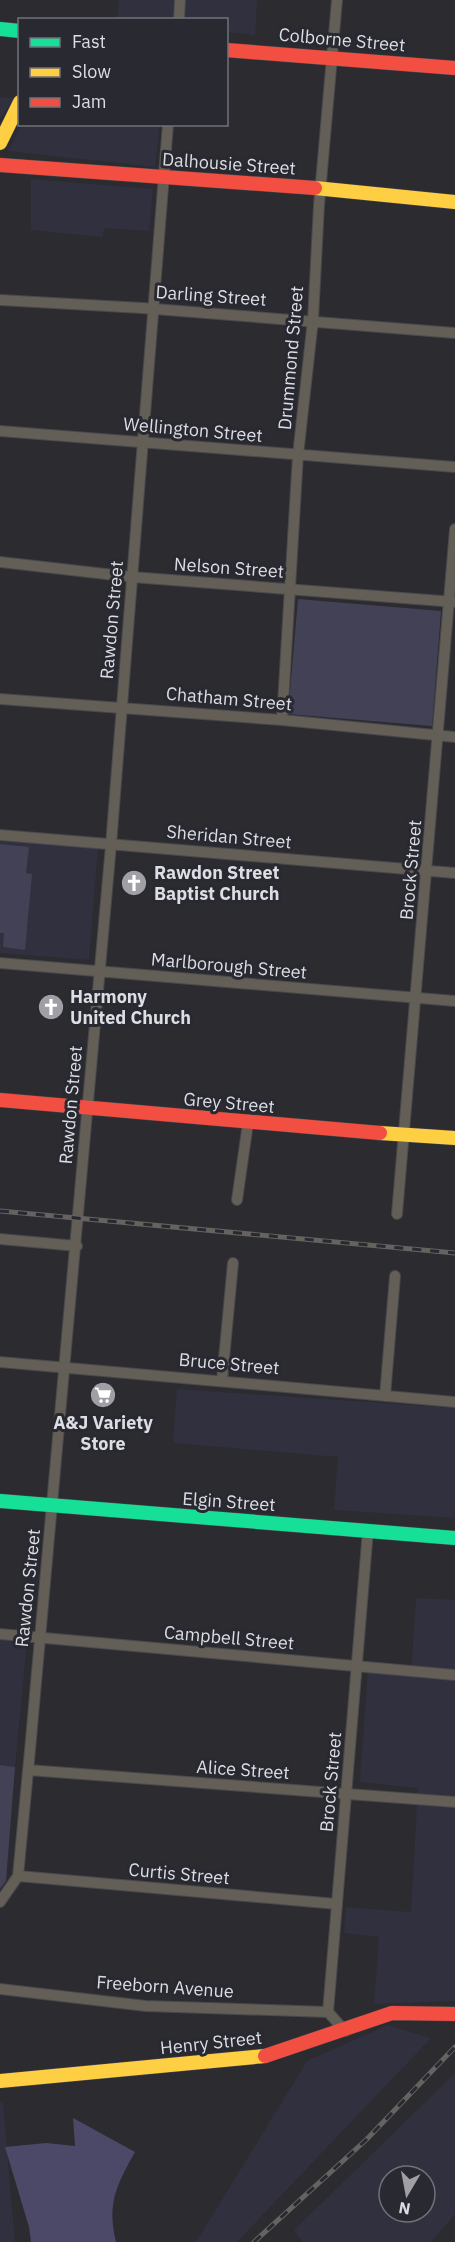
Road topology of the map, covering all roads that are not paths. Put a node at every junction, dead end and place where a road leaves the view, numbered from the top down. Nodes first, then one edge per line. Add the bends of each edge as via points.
1 (180, 0) edge
2 (337, 0) edge
3 (179, 18) edge
4 (0, 29) edge
5 (18, 31) edge
6 (228, 50) edge
7 (333, 57) junction
8 (455, 68) edge
9 (18, 106) edge
10 (168, 126) edge
11 (0, 144) edge
12 (0, 165) edge
13 (162, 178) junction
14 (322, 188) junction
15 (455, 202) edge
16 (0, 300) edge
17 (154, 309) junction
18 (313, 320) junction
19 (455, 333) edge
20 (0, 430) edge
21 (141, 443) junction
22 (298, 455) junction
23 (455, 467) edge
24 (455, 529) edge
25 (0, 562) edge
26 (132, 578) junction
27 (289, 589) junction
28 (452, 602) edge
29 (0, 699) edge
30 (121, 707) junction
31 (282, 720) junction
32 (440, 736) junction
33 (455, 737) edge
34 (0, 836) edge
35 (111, 844) junction
36 (427, 870) junction
37 (455, 873) edge
38 (0, 963) edge
39 (99, 972) junction
40 (417, 999) junction
41 (455, 1001) edge
42 (0, 1100) edge
43 (87, 1108) junction
44 (248, 1123) junction
45 (406, 1135) junction
46 (455, 1138) edge
47 (237, 1200) dead end
48 (398, 1214) dead end
49 (0, 1239) edge
50 (76, 1246) junction
51 (233, 1263) dead end
52 (395, 1276) dead end
53 (0, 1362) edge
54 (65, 1367) junction
55 (222, 1380) junction
56 (386, 1396) junction
57 (455, 1402) edge
58 (0, 1501) edge
59 (53, 1506) junction
60 (368, 1530) junction
61 (455, 1538) edge
62 (0, 1634) edge
63 (40, 1637) junction
64 (358, 1666) junction
65 (455, 1675) edge
66 (28, 1770) junction
67 (347, 1795) junction
68 (455, 1802) edge
69 (18, 1876) junction
70 (0, 1902) edge
71 (337, 1904) junction
72 (0, 1989) edge
73 (328, 2012) junction
74 (455, 2014) edge
75 (345, 2031) junction
76 (0, 2081) edge

1 - 3 street
2 - 7 street, Drummond Street
4 - 5 main road
6 - 7 main road, Colborne Street
7 - 8 main road, Colborne Street
7 - 14 street, Drummond Street
9 - 11 main road
10 - 13 street, Rawdon Street
12 - 13 main road, Dalhousie Street
13 - 14 main road, Dalhousie Street
13 - 17 street, Rawdon Street
14 - 15 main road, Dalhousie Street
14 - 18 street, Drummond Street
16 - 17 street, Darling Street
17 - 18 street, Darling Street
17 - 21 street, Rawdon Street
18 - 19 street, Darling Street
18 - 22 street, Drummond Street
20 - 21 street, Wellington Street
21 - 22 street, Wellington Street
21 - 26 street, Rawdon Street
22 - 23 street, Wellington Street
22 - 27 street, Drummond Street
24 - 28 street, Brock Street
25 - 26 street, Nelson Street
26 - 27 street, Nelson Street
26 - 30 street, Rawdon Street
27 - 28 street, Nelson Street
27 - 31 street, Drummond Street
28 - 32 street, Brock Street
29 - 30 street, Chatham Street
30 - 31 street, Chatham Street
30 - 35 street, Rawdon Street
31 - 32 street, Chatham Street
32 - 33 street, Chatham Street
32 - 36 street, Brock Street
34 - 35 street, Sheridan Street
35 - 36 street, Sheridan Street
35 - 39 street, Rawdon Street
36 - 37 street, Sheridan Street
36 - 40 street, Brock Street
38 - 39 street, Marlborough Street
39 - 40 street, Marlborough Street
39 - 43 street, Rawdon Street
40 - 41 street, Marlborough Street
40 - 45 street, Brock Street
42 - 43 main road, Grey Street
43 - 44 main road, Grey Street
43 - 50 street, Rawdon Street
44 - 45 main road, Grey Street
44 - 47 street
45 - 46 main road, Grey Street
45 - 48 street, Brock Street
49 - 50 street
50 - 54 street, Rawdon Street
51 - 55 street
52 - 56 street
53 - 54 street, Bruce Street
54 - 55 street, Bruce Street
54 - 59 street, Rawdon Street
55 - 56 street, Bruce Street
56 - 57 street, Bruce Street
58 - 59 main road, Elgin Street
59 - 60 main road, Elgin Street
59 - 63 street, Rawdon Street
60 - 61 main road, Elgin Street
60 - 64 street, Brock Street
62 - 63 street, Campbell Street
63 - 64 street, Campbell Street
63 - 66 street, Rawdon Street
64 - 65 street, Campbell Street
64 - 67 street, Brock Street
66 - 67 street, Alice Street
66 - 69 street, Rawdon Street
67 - 68 street, Alice Street
67 - 71 street, Brock Street
69 - 70 street, Rawdon Street
69 - 71 street, Curtis Street
71 - 73 street, Brock Street
72 - 73 street, Freeborn Avenue via 146,2006
73 - 75 street
74 - 75 main road, Henry Street via 392,2013
75 - 76 main road, Henry Street via 269,2056

